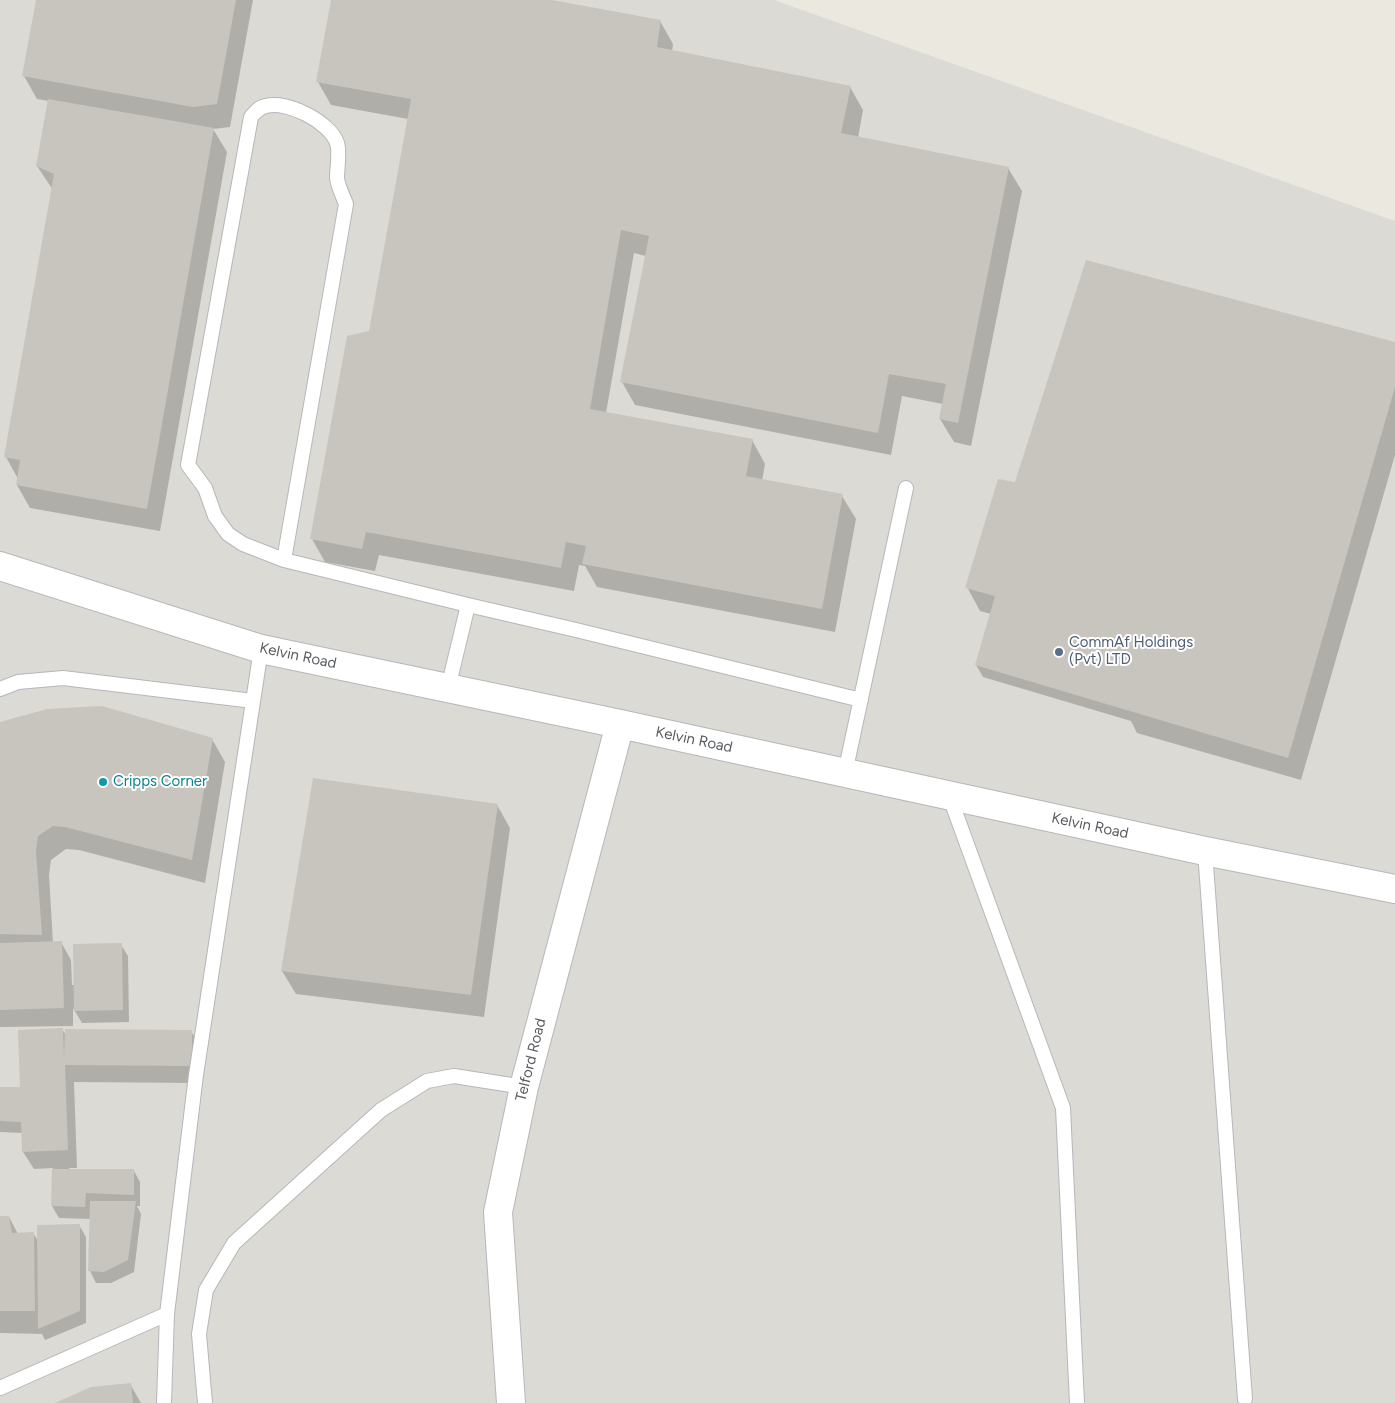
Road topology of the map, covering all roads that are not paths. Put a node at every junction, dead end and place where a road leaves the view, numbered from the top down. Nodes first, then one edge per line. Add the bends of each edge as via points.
1 (906, 488) dead end
2 (284, 560) junction
3 (0, 566) edge
4 (468, 605) junction
5 (261, 649) junction
6 (448, 688) junction
7 (0, 689) edge
8 (861, 700) junction
9 (253, 701) junction
10 (620, 724) junction
11 (845, 773) junction
12 (949, 795) junction
13 (1205, 851) junction
14 (1395, 889) edge
15 (524, 1087) junction
16 (167, 1314) junction
17 (0, 1388) edge
18 (1246, 1399) dead end
19 (164, 1403) edge
20 (205, 1403) edge
21 (511, 1403) edge
22 (1078, 1403) edge

1 - 8 lane
2 - 2 lane via 243,544 228,534 215,516 205,488 188,465 251,117 257,109 276,104 294,108 322,122 337,143 338,180 346,204
2 - 4 lane
3 - 5 street, Kelvin Road
4 - 6 lane
4 - 8 lane
5 - 6 street, Kelvin Road
5 - 9 lane
6 - 10 street, Kelvin Road
7 - 9 lane via 18,682 63,678
8 - 11 lane
9 - 16 lane via 196,1075
10 - 11 street, Kelvin Road
10 - 15 street, Telford Road
11 - 12 street, Kelvin Road
12 - 13 street, Kelvin Road
12 - 22 lane via 1062,1108
13 - 14 street, Kelvin Road
13 - 18 lane
15 - 20 lane via 454,1076 427,1081 381,1110 234,1243 206,1290 199,1334
15 - 21 street, Telford Road via 498,1212
16 - 17 lane
16 - 19 lane

